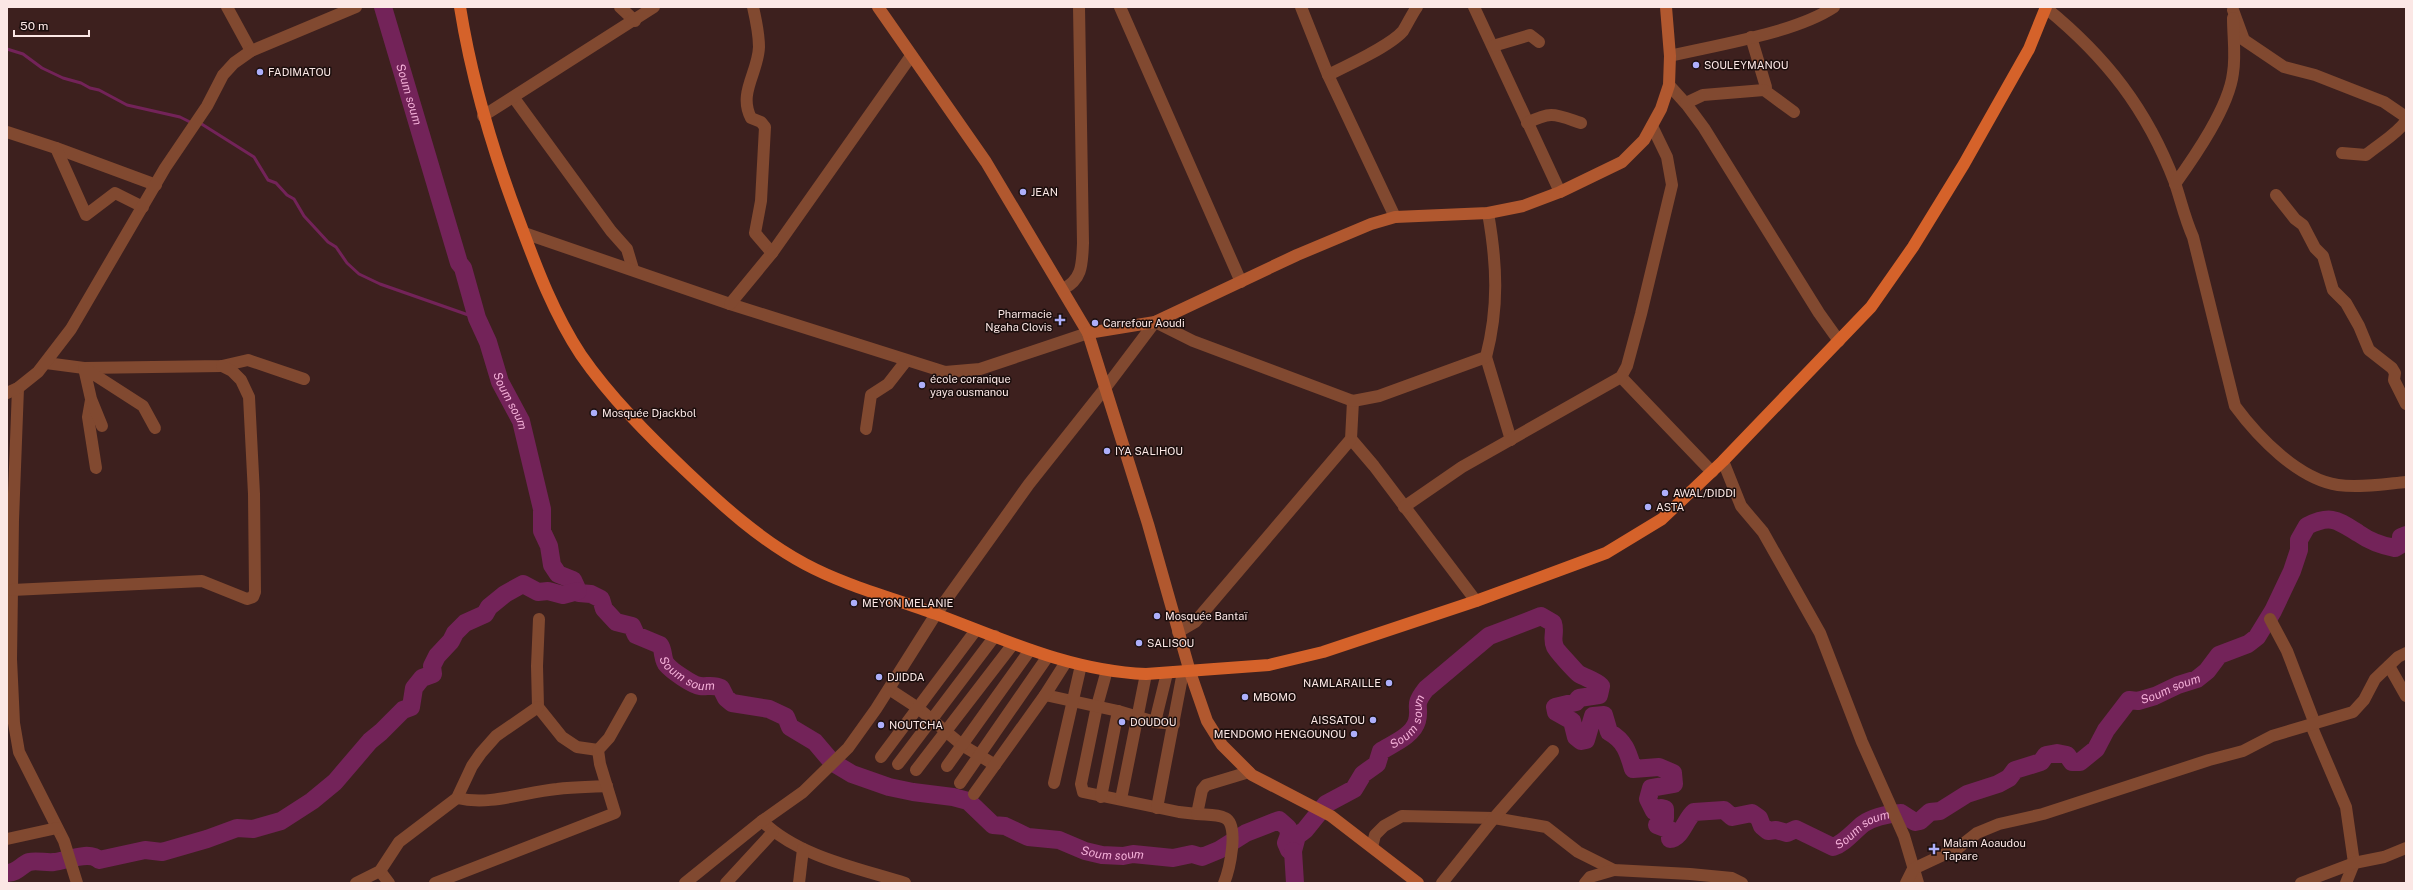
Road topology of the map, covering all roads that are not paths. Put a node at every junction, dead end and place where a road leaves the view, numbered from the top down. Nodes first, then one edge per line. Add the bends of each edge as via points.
1 (227, 7) edge
2 (356, 7) edge
3 (460, 7) edge
4 (620, 7) edge
5 (654, 7) edge
6 (753, 7) edge
7 (878, 7) edge
8 (1079, 7) edge
9 (1120, 7) edge
10 (1301, 7) edge
11 (1417, 7) edge
12 (1474, 7) edge
13 (1666, 7) edge
14 (1834, 7) edge
15 (2046, 8) edge
16 (2232, 8) edge
17 (635, 20) junction
18 (1751, 37) junction
19 (1539, 42) dead end
20 (1493, 46) junction
21 (251, 51) junction
22 (911, 56) junction
23 (1670, 56) junction
24 (1328, 75) junction
25 (1669, 86) junction
26 (1764, 90) junction
27 (514, 98) junction
28 (1686, 103) junction
29 (1794, 112) dead end
30 (483, 116) junction
31 (2406, 117) edge
32 (2406, 121) edge
33 (1527, 123) junction
34 (1580, 123) dead end
35 (1652, 126) junction
36 (7, 132) edge
37 (56, 148) junction
38 (2342, 153) dead end
39 (2175, 184) junction
40 (156, 185) junction
41 (1560, 192) junction
42 (2276, 195) dead end
43 (143, 207) junction
44 (1488, 213) junction
45 (1395, 217) junction
46 (524, 234) junction
47 (772, 253) junction
48 (633, 269) junction
49 (1241, 282) junction
50 (1063, 289) junction
51 (730, 304) junction
52 (1155, 322) junction
53 (1088, 333) junction
54 (1839, 341) junction
55 (1486, 357) junction
56 (906, 361) junction
57 (46, 363) junction
58 (222, 366) junction
59 (84, 368) junction
60 (1621, 376) junction
61 (304, 379) dead end
62 (1106, 387) junction
63 (18, 388) junction
64 (7, 393) edge
65 (91, 399) junction
66 (1353, 400) junction
67 (2406, 404) edge
68 (102, 426) dead end
69 (155, 428) dead end
70 (866, 429) dead end
71 (1351, 439) junction
72 (1511, 440) junction
73 (1723, 461) junction
74 (96, 468) dead end
75 (1712, 472) junction
76 (2406, 482) edge
77 (1404, 506) junction
78 (12, 590) junction
79 (1476, 601) junction
80 (936, 614) junction
81 (540, 618) dead end
82 (2270, 619) dead end
83 (976, 630) junction
84 (1178, 632) junction
85 (995, 636) junction
86 (1013, 644) junction
87 (1030, 650) junction
88 (2406, 652) edge
89 (1048, 656) junction
90 (1066, 662) junction
91 (1081, 665) junction
92 (2389, 666) junction
93 (1107, 670) junction
94 (1186, 672) junction
95 (1146, 674) junction
96 (1167, 674) junction
97 (889, 688) junction
98 (1045, 695) junction
99 (2406, 696) edge
100 (631, 699) dead end
101 (1072, 701) junction
102 (1097, 706) junction
103 (538, 707) junction
104 (918, 708) junction
105 (1118, 711) junction
106 (1136, 717) junction
107 (932, 719) junction
108 (1155, 722) junction
109 (1174, 724) junction
110 (2313, 725) junction
111 (946, 730) junction
112 (962, 745) junction
113 (598, 750) junction
114 (1553, 751) dead end
115 (13, 752) edge
116 (979, 754) junction
117 (881, 757) dead end
118 (898, 764) dead end
119 (995, 765) junction
120 (947, 766) dead end
121 (916, 770) dead end
122 (1249, 772) junction
123 (960, 783) dead end
124 (1054, 783) dead end
125 (607, 786) junction
126 (974, 794) dead end
127 (1101, 797) junction
128 (457, 798) junction
129 (1121, 799) junction
130 (1157, 808) junction
131 (1197, 814) junction
132 (1494, 818) junction
133 (762, 822) junction
134 (57, 828) junction
135 (773, 832) junction
136 (7, 839) edge
137 (1372, 847) junction
138 (2406, 848) edge
139 (803, 849) junction
140 (2354, 863) junction
141 (1913, 869) junction
142 (1614, 870) junction
143 (380, 871) junction
144 (1637, 872) junction
145 (76, 878) edge
146 (356, 883) edge
147 (389, 883) edge
148 (435, 883) edge
149 (686, 883) edge
150 (726, 883) edge
151 (799, 883) edge
152 (905, 883) edge
153 (1224, 883) edge
154 (1418, 883) edge
155 (1442, 883) edge
156 (1585, 883) edge
157 (1628, 883) edge
158 (1742, 883) edge
159 (1906, 883) edge
160 (1918, 883) edge
161 (2301, 883) edge
162 (2346, 883) edge

1 - 21 street
2 - 21 street
3 - 30 main road
4 - 17 street
5 - 17 street
6 - 47 street via 759,48 746,95 746,108 751,118 761,122 765,127 755,233
7 - 22 main road
8 - 50 street via 1083,243 1078,278
9 - 49 street
10 - 24 street
11 - 24 street via 1402,31 1395,37
12 - 20 street
13 - 23 main road
14 - 18 street via 1800,23
15 - 39 street via 2074,31 2115,73 2152,129
15 - 54 main road via 2029,49 1964,164 1913,247 1871,307
16 - 31 street via 2244,40 2284,67 2315,75 2384,102
16 - 39 street via 2233,73 2228,90 2197,152
17 - 27 street
18 - 23 street
18 - 26 street via 1766,87
19 - 20 street via 1530,36
20 - 33 street
21 - 40 street via 223,75 207,106
22 - 47 street
22 - 50 main road via 986,162
23 - 25 main road
24 - 45 street
25 - 28 street
25 - 35 main road
26 - 28 street via 1703,95
26 - 29 street
27 - 30 street
27 - 48 street via 611,231 627,249
28 - 54 street via 1819,314
30 - 46 main road via 494,154
32 - 38 street via 2399,132 2384,140 2366,155
33 - 34 street via 1545,114
33 - 41 street
35 - 41 main road via 1644,140 1622,162
35 - 60 street via 1667,157 1672,185 1641,314 1627,366
36 - 37 street
37 - 40 street
37 - 43 street via 86,215 115,193
39 - 76 street via 2183,217 2193,238 2235,406 2244,418 2287,460 2310,476 2338,485
40 - 43 street
41 - 44 main road via 1523,206
42 - 67 street via 2295,219 2304,225 2315,248 2323,256 2334,290 2346,303 2359,326 2368,350 2392,368 2395,373 2394,380
43 - 57 street via 71,329
44 - 45 main road
44 - 55 street via 1496,276 1496,301
45 - 49 main road via 1371,224 1297,255
46 - 48 street
46 - 80 main road via 556,314 583,357 645,432 735,517 806,565 877,594
47 - 51 street
48 - 51 street
49 - 52 main road
50 - 53 main road
51 - 56 street
52 - 53 main road
52 - 62 street
52 - 66 street via 1193,340
53 - 56 street via 987,367 963,372 945,372
53 - 62 main road
54 - 73 main road
55 - 66 street via 1379,396
55 - 72 street
56 - 70 street via 888,384 871,394
57 - 59 street
57 - 63 street
58 - 59 street
58 - 61 street via 248,360
58 - 78 street via 241,380 249,397 254,494 253,597 247,599 202,581
59 - 65 street
59 - 69 street via 143,406
60 - 72 street
60 - 75 street
62 - 80 street via 1029,484
62 - 84 main road
63 - 64 street
63 - 78 street
65 - 68 street
65 - 74 street via 88,417
66 - 71 street
71 - 77 street
71 - 84 street via 1195,622
72 - 77 street via 1462,467
73 - 75 main road
73 - 141 street via 1741,506 1763,532 1820,633 1862,742 1904,836
75 - 79 main road via 1662,518 1606,553
77 - 79 street
78 - 115 street
79 - 94 main road via 1323,652 1269,665
80 - 83 main road
80 - 97 street
81 - 103 street
82 - 110 street via 2287,651
83 - 85 main road
83 - 104 street
84 - 94 main road
85 - 86 main road
85 - 107 street
86 - 87 main road
86 - 111 street
87 - 89 main road
87 - 112 street
88 - 92 street
89 - 90 main road
89 - 116 street
90 - 91 main road
90 - 98 street
91 - 93 main road
91 - 101 street
92 - 99 street
92 - 110 street via 2375,680 2364,700 2353,712
93 - 95 main road
93 - 102 street
94 - 96 main road
94 - 109 street
94 - 122 main road via 1207,721 1222,745
95 - 96 main road
95 - 106 street
96 - 108 street
97 - 104 street
97 - 133 street via 848,748 833,765 803,792
98 - 101 street
98 - 119 street
100 - 113 street via 609,738
101 - 102 street
101 - 124 street
102 - 105 street
102 - 127 street via 1080,788 1083,792
103 - 113 street via 562,737 577,747
103 - 128 street via 496,736 472,766
104 - 107 street
104 - 117 street
105 - 106 street
105 - 127 street
106 - 108 street
106 - 129 street
107 - 111 street
107 - 118 street
108 - 109 street
109 - 130 street
110 - 140 street via 2346,807
110 - 141 street via 2272,736 2243,751 2043,814 1998,824 1977,833 1958,848
111 - 112 street
111 - 121 street
112 - 116 street
112 - 120 street
113 - 125 street
114 - 132 street
115 - 134 street
116 - 119 street
116 - 123 street
119 - 126 street
122 - 131 street via 1206,785
122 - 137 main road via 1331,816
125 - 128 street via 558,789 505,799 470,801
125 - 148 street via 615,813
127 - 129 street
128 - 143 street via 399,842
129 - 130 street
130 - 131 street
131 - 153 street via 1226,818 1232,834 1231,856
132 - 137 street via 1402,816 1384,826 1375,836
132 - 142 street via 1546,827 1578,852
132 - 155 street
133 - 135 street
133 - 149 street
134 - 136 street
134 - 145 street
135 - 139 street
135 - 150 street
137 - 154 main road
138 - 140 street via 2384,857
139 - 151 street
139 - 152 street
140 - 161 street
140 - 162 street
141 - 159 street
141 - 160 street
142 - 144 street
142 - 156 street via 1590,877
143 - 146 street
143 - 147 street
144 - 157 street
144 - 158 street via 1697,874 1732,878

